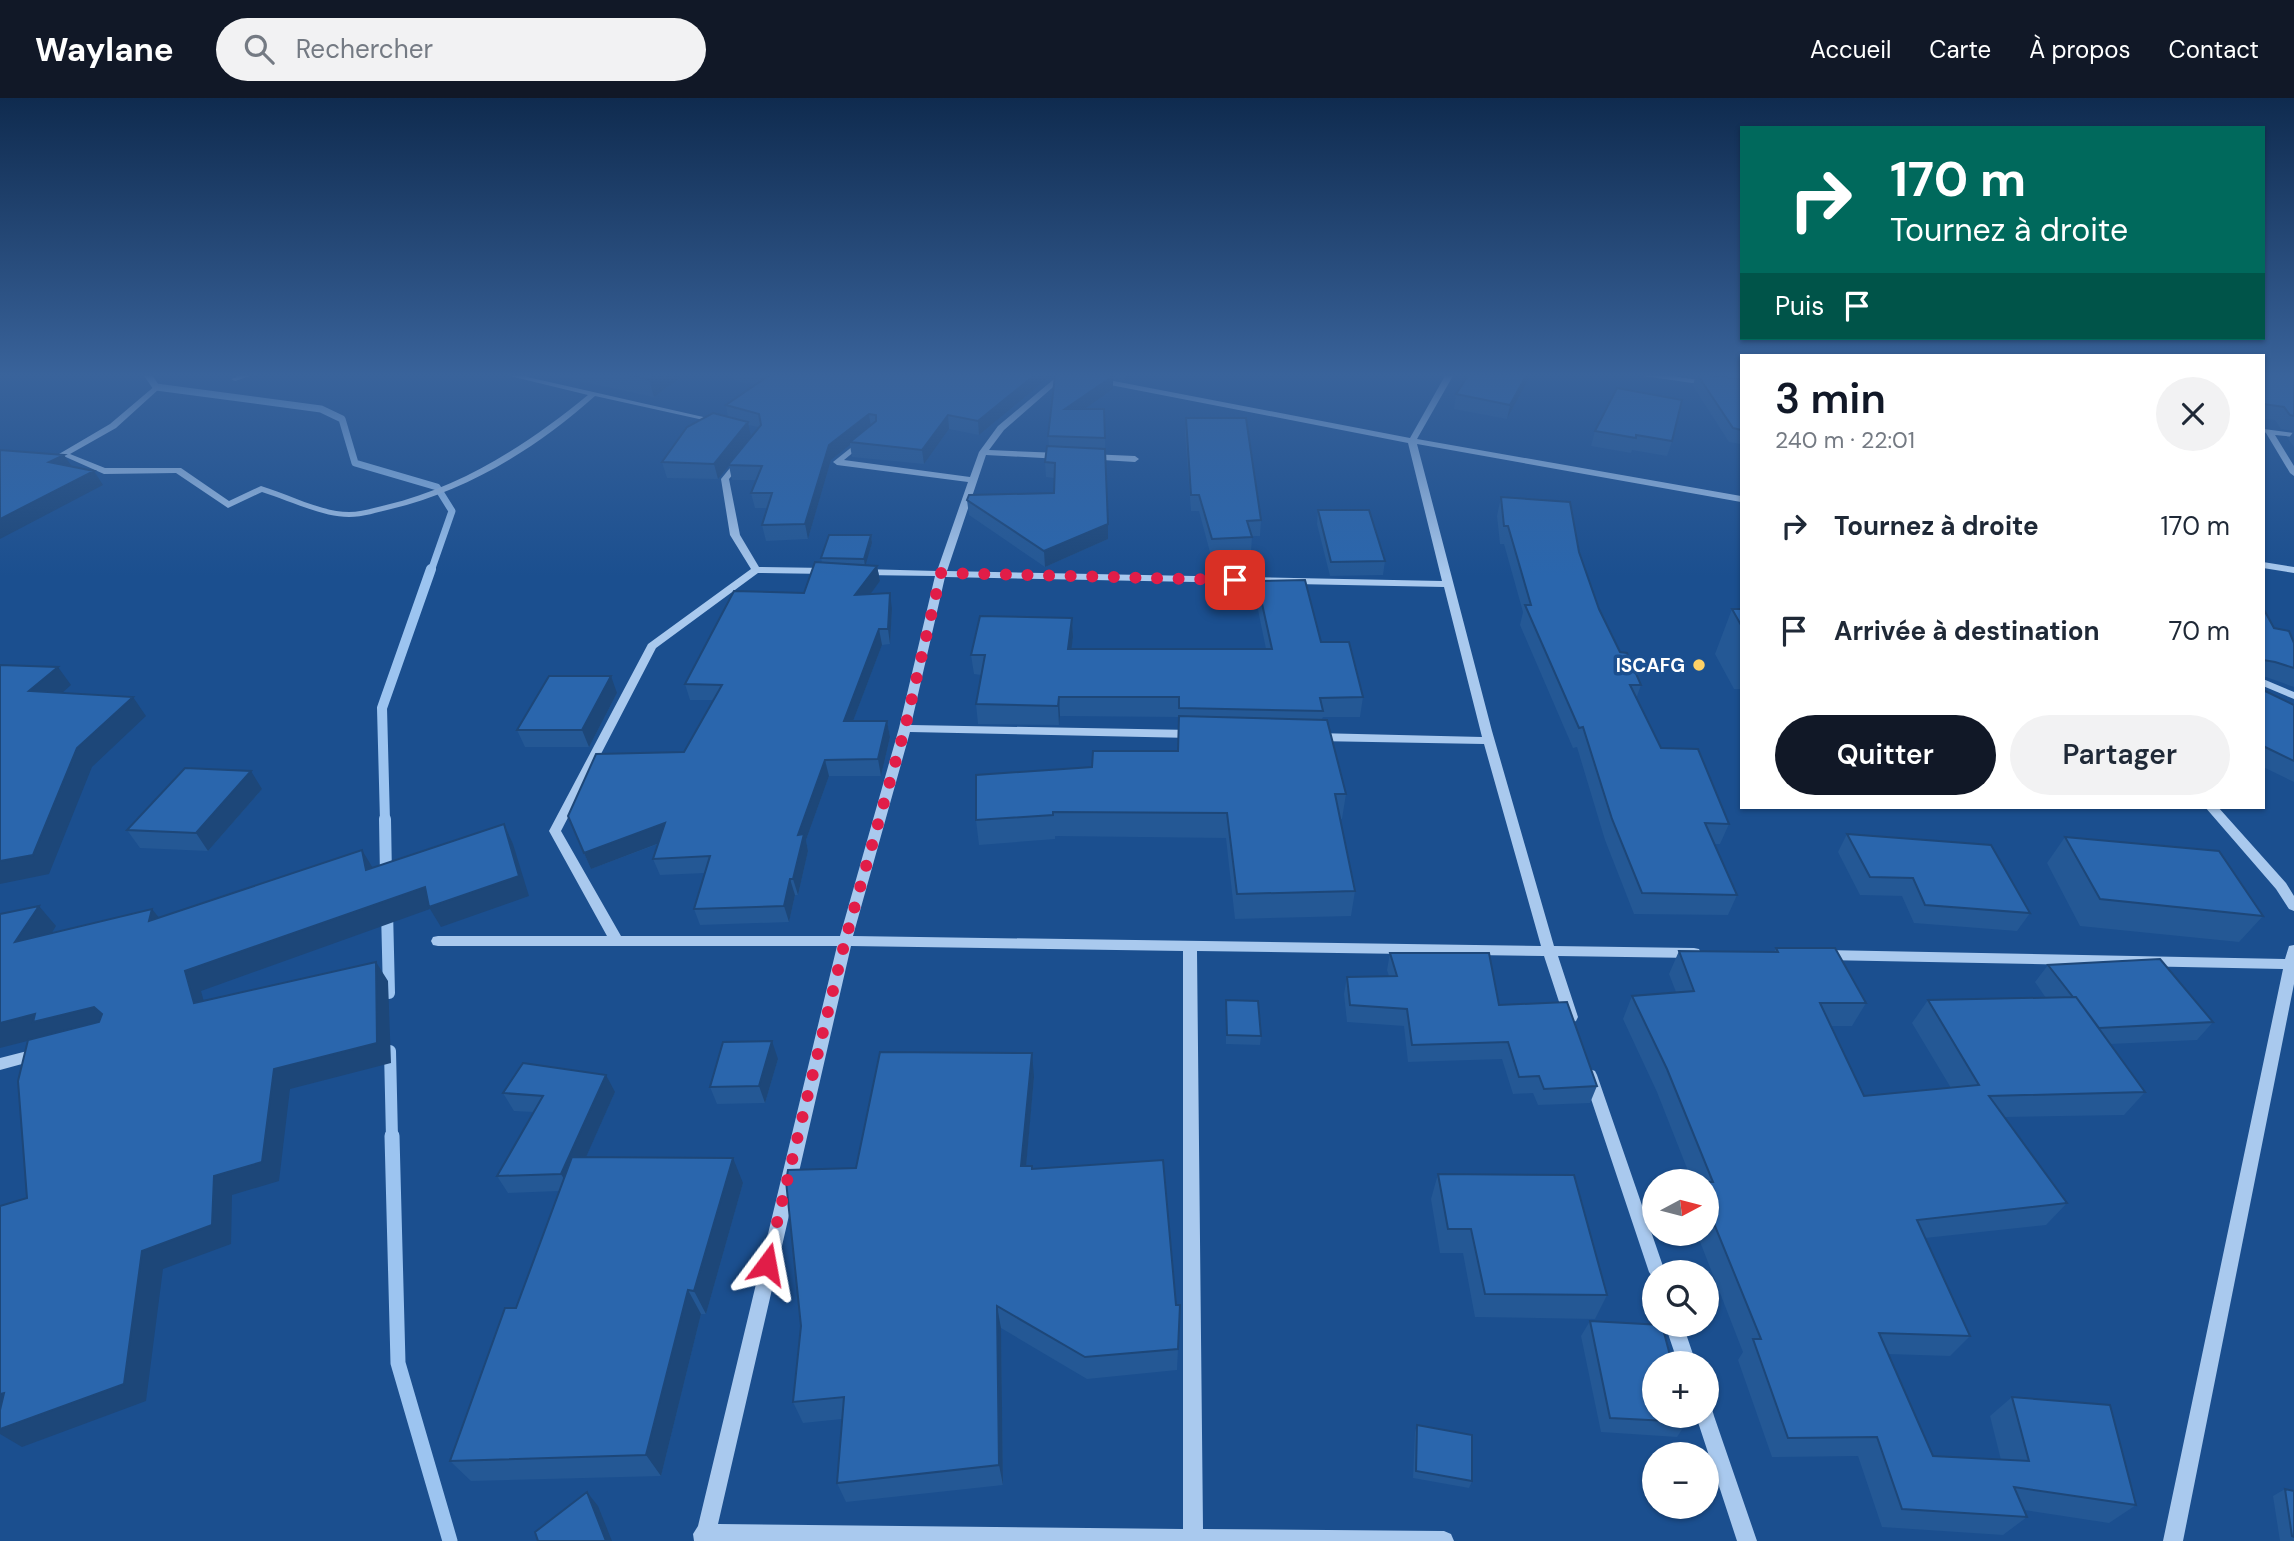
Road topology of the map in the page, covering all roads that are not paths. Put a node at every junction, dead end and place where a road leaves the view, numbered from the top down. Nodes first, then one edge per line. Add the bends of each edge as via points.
1 (86, 441) edge
2 (530, 441) edge
3 (861, 441) edge
4 (991, 441) edge
5 (1412, 441) edge
6 (1414, 441) edge
7 (2273, 441) edge
8 (750, 448) edge
9 (983, 452) junction
10 (1066, 456) edge
11 (1080, 457) edge
12 (1135, 459) dead end
13 (2294, 473) edge
14 (972, 480) junction
15 (1740, 499) edge
16 (2265, 565) edge
17 (756, 570) junction
18 (2294, 570) edge
19 (835, 571) edge
20 (849, 572) edge
21 (941, 573) junction
22 (1448, 584) junction
23 (2265, 683) edge
24 (2294, 695) edge
25 (905, 728) junction
26 (1212, 735) edge
27 (1309, 737) edge
28 (1490, 741) junction
29 (2213, 809) edge
30 (2294, 906) edge
31 (617, 941) junction
32 (845, 941) junction
33 (438, 942) dead end
34 (1190, 945) junction
35 (1548, 950) junction
36 (1714, 953) edge
37 (1810, 955) edge
38 (2293, 957) edge
39 (1574, 1028) edge
40 (49, 1051) edge
41 (0, 1064) edge
42 (1587, 1066) edge
43 (1653, 1260) edge
44 (1709, 1428) edge
45 (703, 1538) edge
46 (1193, 1539) edge
47 (1444, 1541) edge
48 (1747, 1541) edge
49 (2172, 1541) edge

1 - 2 street via 63,454 104,471 178,470 228,505 261,489 346,515 411,504
3 - 14 street via 837,461
4 - 9 street
5 - 22 street
6 - 15 street
7 - 13 street
8 - 17 street via 726,479 735,535
9 - 10 street
9 - 14 street
11 - 12 street
14 - 21 street
16 - 18 street
17 - 19 street
17 - 31 street via 652,646 555,831
20 - 21 street
21 - 22 street
21 - 25 street
22 - 28 street
23 - 24 street
25 - 26 street
25 - 32 street
27 - 28 street
28 - 35 street
29 - 30 street
31 - 32 street
31 - 33 street
32 - 34 street
32 - 45 street
34 - 35 street
34 - 46 street
35 - 36 street
35 - 39 street
37 - 38 street
38 - 49 street
40 - 41 street
42 - 43 street
44 - 48 street
45 - 46 street
46 - 47 street

